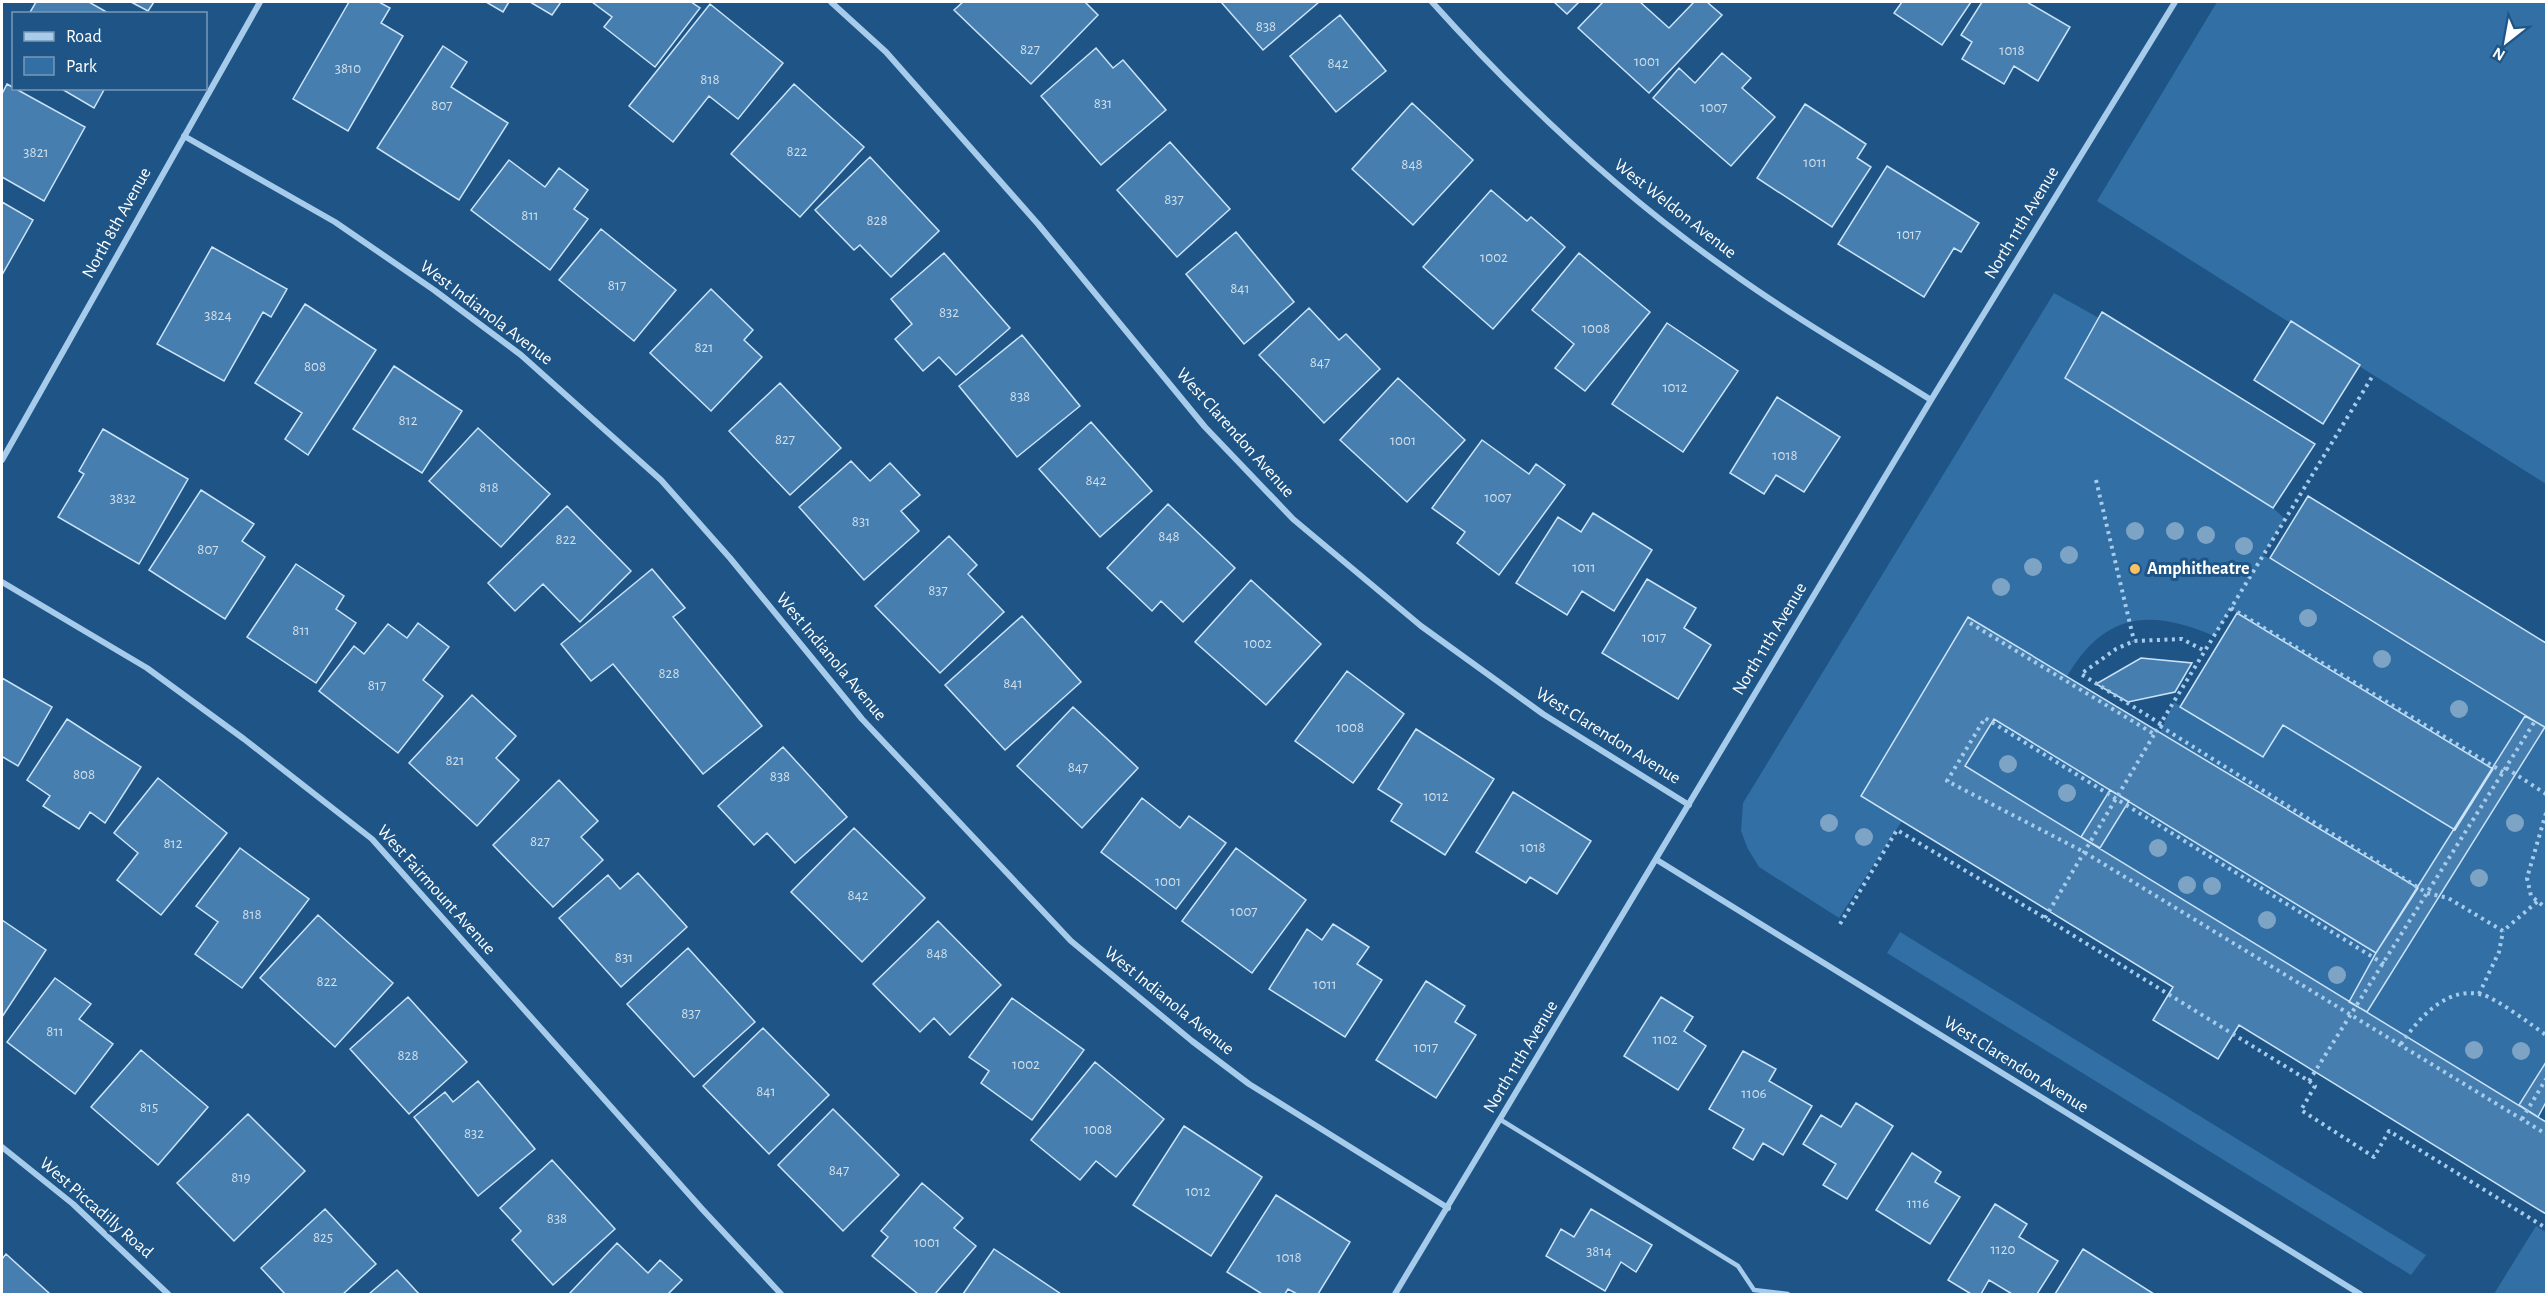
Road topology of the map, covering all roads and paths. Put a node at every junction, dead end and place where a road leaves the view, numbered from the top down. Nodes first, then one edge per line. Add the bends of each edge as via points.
1 (260, 2) edge
2 (831, 2) edge
3 (1432, 2) edge
4 (2175, 2) edge
5 (184, 136) junction
6 (2372, 377) dead end
7 (1932, 400) junction
8 (2, 460) edge
9 (2096, 480) dead end
10 (2, 582) edge
11 (2231, 608) junction
12 (1970, 623) dead end
13 (2134, 641) junction
14 (2205, 651) junction
15 (2535, 721) dead end
16 (2161, 724) junction
17 (2154, 734) junction
18 (2504, 770) junction
19 (2547, 794) edge
20 (2116, 799) junction
21 (1689, 805) junction
22 (2547, 813) edge
23 (2084, 852) junction
24 (1657, 860) junction
25 (2427, 893) junction
26 (2538, 901) junction
27 (2547, 908) edge
28 (2045, 918) junction
29 (1840, 924) dead end
30 (2503, 931) junction
31 (2384, 964) junction
32 (2479, 994) junction
33 (2351, 1014) junction
34 (2547, 1035) edge
35 (2401, 1044) junction
36 (2547, 1079) edge
37 (2309, 1081) junction
38 (2522, 1119) junction
39 (1501, 1120) junction
40 (2547, 1134) edge
41 (2, 1147) edge
42 (1448, 1208) junction
43 (2547, 1227) edge
44 (1752, 1292) edge
45 (168, 1294) edge
46 (781, 1294) edge
47 (1395, 1294) edge
48 (1788, 1294) edge
49 (2360, 1294) edge

1 - 5 street, North 8th Avenue
2 - 21 street, West Clarendon Avenue via 901,69 1038,224 1205,427 1293,519 1430,633 1543,714
3 - 7 street, West Weldon Avenue via 1569,143 1645,208 1728,271
4 - 7 street, North 11th Avenue
5 - 8 street, North 8th Avenue
5 - 42 street, West Indianola Avenue via 335,222 521,355 661,480 862,719 1071,941 1249,1084
6 - 11 path
7 - 21 street, North 11th Avenue
9 - 13 path
10 - 46 street, West Fairmount Avenue via 147,668 372,838
11 - 14 path
11 - 18 path
12 - 17 path
13 - 14 path via 2182,639
13 - 16 path via 2081,674
14 - 16 path
15 - 18 path
16 - 17 path
17 - 20 path
17 - 25 path via 2160,726
18 - 19 path
18 - 25 path
20 - 23 path
20 - 23 path via 1985,718 1947,781
20 - 31 path
21 - 24 street, North 11th Avenue
22 - 26 path via 2527,878 2531,896
23 - 28 path
23 - 33 path
24 - 39 street, North 11th Avenue
24 - 49 street, West Clarendon Avenue
25 - 30 path via 2448,898
25 - 31 path
26 - 27 path
26 - 30 path
28 - 29 path via 1897,830
28 - 37 path
30 - 32 path via 2499,952
31 - 33 path
32 - 34 path
32 - 35 path via 2464,993 2443,1000 2417,1022
33 - 35 path
33 - 37 path
35 - 38 path
36 - 38 path
37 - 43 path via 2315,1086 2301,1110 2374,1157 2389,1131
38 - 40 path
39 - 42 street, North 11th Avenue
39 - 44 lane via 1738,1266
41 - 45 street, West Piccadilly Road via 73,1204
42 - 47 street, North 11th Avenue
44 - 48 lane

